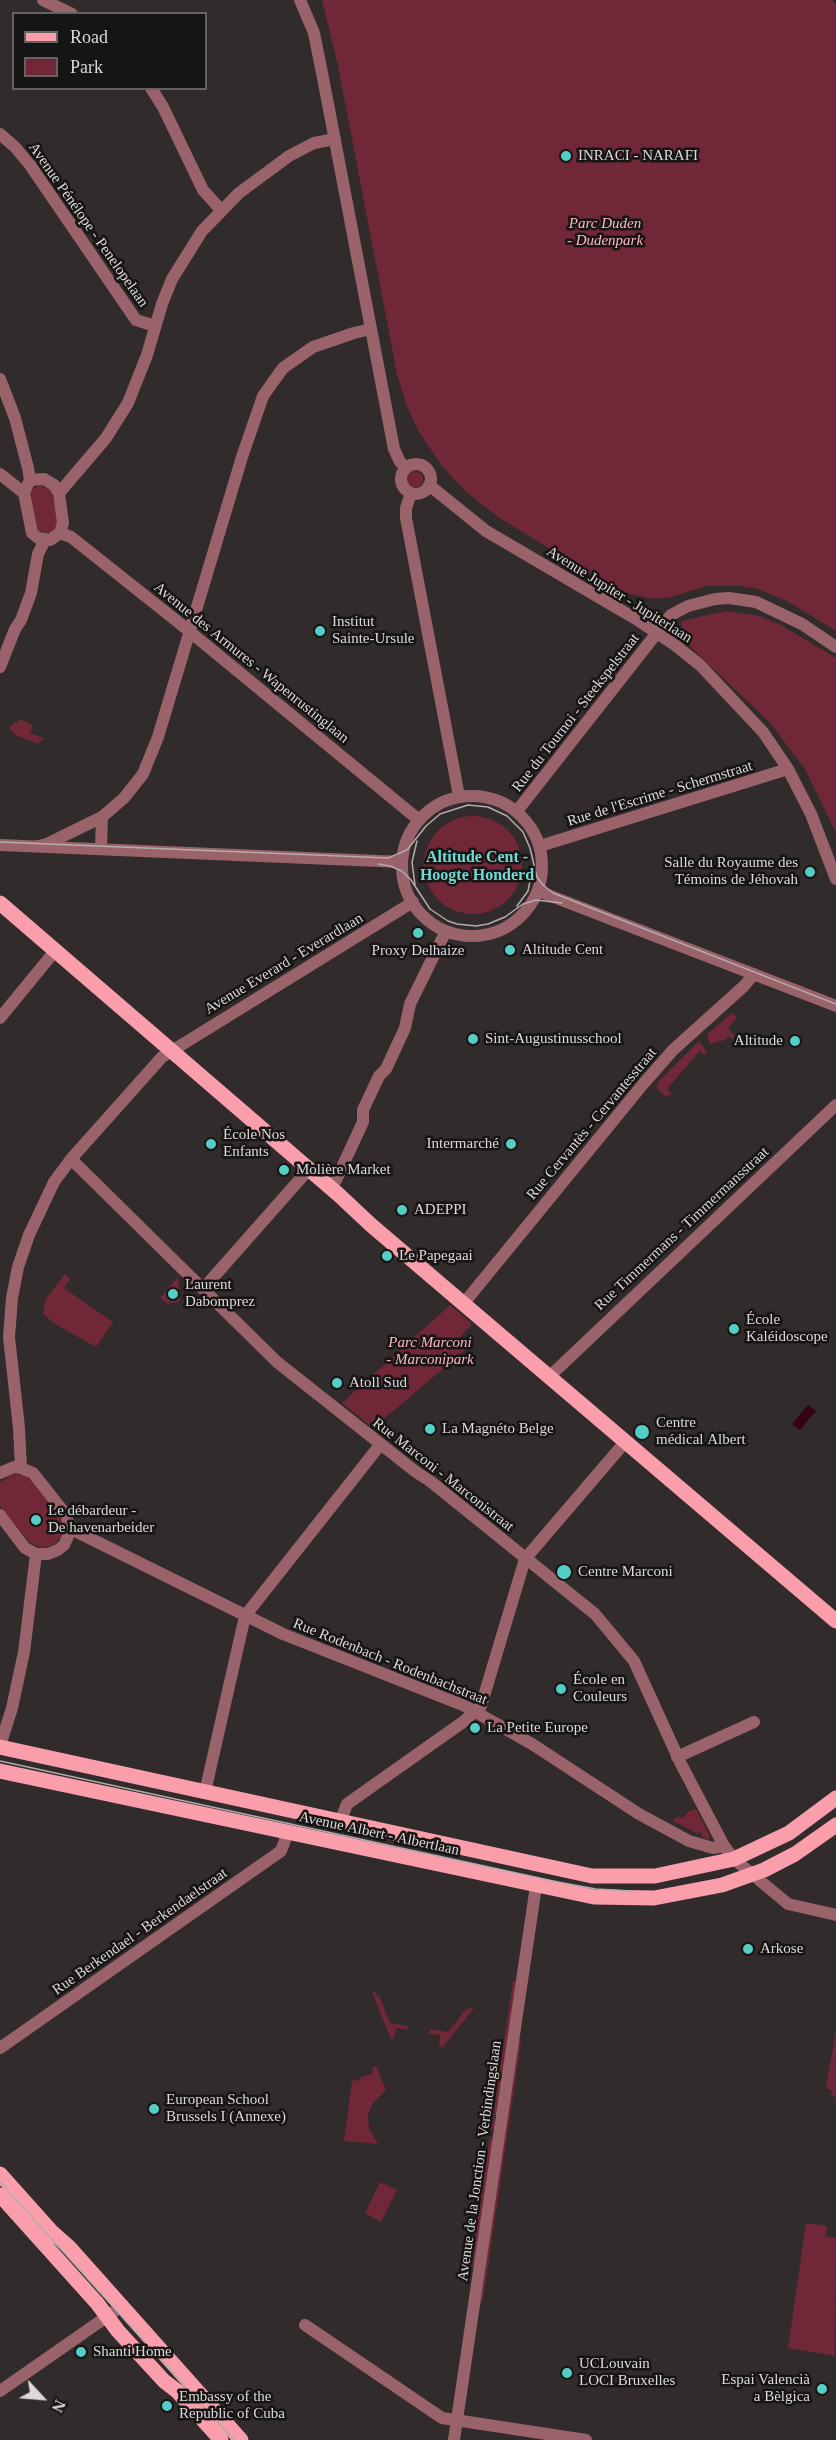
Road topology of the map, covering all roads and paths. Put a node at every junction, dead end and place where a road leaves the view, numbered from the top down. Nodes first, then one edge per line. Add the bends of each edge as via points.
1 (43, 0) edge
2 (300, 0) edge
3 (68, 12) edge
4 (153, 90) edge
5 (0, 134) edge
6 (335, 139) junction
7 (221, 210) junction
8 (155, 326) junction
9 (371, 329) junction
10 (0, 379) edge
11 (406, 467) junction
12 (0, 474) edge
13 (30, 480) junction
14 (429, 485) junction
15 (24, 493) junction
16 (59, 493) junction
17 (411, 493) junction
18 (32, 533) junction
19 (60, 533) junction
20 (45, 540) junction
21 (15, 629) junction
22 (189, 631) junction
23 (658, 633) junction
24 (836, 647) edge
25 (0, 667) edge
26 (788, 769) junction
27 (459, 796) junction
28 (517, 811) junction
29 (102, 817) junction
30 (419, 820) junction
31 (0, 844) edge
32 (38, 846) junction
33 (540, 846) junction
34 (101, 849) junction
35 (402, 862) junction
36 (836, 879) edge
37 (538, 891) junction
38 (413, 902) junction
39 (0, 903) edge
40 (446, 931) junction
41 (56, 951) junction
42 (754, 974) junction
43 (835, 1006) edge
44 (0, 1018) edge
45 (171, 1050) junction
46 (836, 1105) edge
47 (71, 1159) junction
48 (309, 1169) junction
49 (330, 1187) junction
50 (203, 1289) junction
51 (464, 1303) junction
52 (550, 1376) junction
53 (626, 1441) junction
54 (380, 1445) junction
55 (21, 1468) junction
56 (0, 1473) edge
57 (0, 1515) edge
58 (69, 1528) junction
59 (36, 1554) junction
60 (525, 1559) junction
61 (245, 1616) junction
62 (836, 1620) edge
63 (476, 1712) junction
64 (754, 1722) dead end
65 (0, 1747) edge
66 (677, 1757) junction
67 (0, 1770) edge
68 (205, 1792) junction
69 (836, 1798) edge
70 (340, 1822) junction
71 (836, 1825) edge
72 (288, 1832) junction
73 (724, 1846) junction
74 (734, 1859) junction
75 (750, 1875) junction
76 (536, 1886) junction
77 (836, 1915) edge
78 (0, 2048) edge
79 (0, 2174) edge
80 (0, 2195) edge
81 (121, 2306) junction
82 (107, 2317) junction
83 (305, 2325) dead end
84 (0, 2391) edge
85 (457, 2421) junction
86 (221, 2440) edge
87 (241, 2440) edge
88 (454, 2440) edge
89 (586, 2440) edge

1 - 3 street
2 - 6 street via 314,33
4 - 7 street via 203,190
5 - 8 street, Avenue Pénélope - Penelopelaan via 30,165 136,320
6 - 7 street via 314,143 289,156
6 - 9 street
7 - 8 street via 189,249 172,279
8 - 16 street via 128,403 106,438
9 - 11 street via 394,449
9 - 22 street via 313,347 283,368 263,396
10 - 13 street via 15,418
11 - 14 street via 425,466
11 - 17 street via 400,479
12 - 15 street
13 - 15 street
13 - 16 street via 44,479
14 - 17 street via 424,491
14 - 23 street, Avenue Jupiter - Jupiterlaan via 486,531
15 - 18 street
16 - 19 street via 63,524
17 - 27 street via 406,518
18 - 20 street
18 - 21 street via 32,553
19 - 20 street
19 - 22 street, Avenue des Armures - Wapenrustinglaan via 71,537
20 - 21 street via 25,611
21 - 25 street
22 - 29 street via 143,774
22 - 30 street, Avenue des Armures - Wapenrustinglaan
23 - 24 street, Rue du Tournoi - Steekspelstraat via 671,615 688,606 729,598 767,606
23 - 26 street, Avenue Jupiter - Jupiterlaan via 723,687 763,732
23 - 28 street, Rue du Tournoi - Steekspelstraat
26 - 33 street, Rue de l'Escrime - Schermstraat
26 - 36 street, Avenue Jupiter - Jupiterlaan via 811,814
27 - 28 street via 489,797
27 - 30 street
28 - 33 street
29 - 32 street
29 - 34 street
30 - 35 street via 405,843
31 - 32 street
32 - 34 street
33 - 37 street via 542,870
34 - 35 street
35 - 38 street via 403,878
37 - 40 street via 520,917 501,931 481,936
37 - 42 street
38 - 40 street via 428,920
38 - 45 street, Avenue Everard - Everardlaan
39 - 41 main road
40 - 49 street via 410,1004 405,1028 386,1069 363,1110 363,1122
41 - 44 street
41 - 45 main road
42 - 43 street
42 - 51 street, Rue Cervantès - Cervantesstraat via 673,1050
45 - 47 street, Avenue Everard - Everardlaan
45 - 48 main road
46 - 52 street, Rue Timmermans - Timmermansstraat
47 - 50 street, Rue Marconi - Marconistraat
47 - 55 street, Avenue Everard - Everardlaan via 41,1205 18,1267 12,1298 9,1337
48 - 49 main road
48 - 50 street
49 - 51 main road
50 - 54 street, Rue Marconi - Marconistraat via 277,1362
51 - 52 main road
52 - 53 main road
53 - 60 street
53 - 62 main road
54 - 60 street, Rue Marconi - Marconistraat
54 - 61 street
55 - 56 street
55 - 58 street via 38,1479 67,1516
57 - 59 street via 25,1548
58 - 59 street via 67,1539 58,1550
58 - 61 street, Rue Rodenbach - Rodenbachstraat
59 - 65 street via 22,1663
60 - 63 street via 481,1707
60 - 66 street, Rue Marconi - Marconistraat via 595,1614 628,1653
61 - 63 street, Rue Rodenbach - Rodenbachstraat via 311,1647
61 - 68 street
63 - 70 street via 347,1804
63 - 73 street, Rue Rodenbach - Rodenbachstraat via 639,1814 689,1841 713,1848
64 - 66 street
65 - 68 main road, Avenue Albert - Albertlaan
66 - 73 street, Rue Marconi - Marconistraat
67 - 72 main road, Avenue Albert - Albertlaan
68 - 70 main road, Avenue Albert - Albertlaan
69 - 74 main road, Avenue Albert - Albertlaan via 789,1833
70 - 74 main road, Avenue Albert - Albertlaan via 592,1876 655,1876
71 - 75 main road, Avenue Albert - Albertlaan via 795,1854
72 - 76 main road, Avenue Albert - Albertlaan
72 - 78 street, Rue Berkendael - Berkendaelstraat via 281,1851
73 - 74 street, Rue Marconi - Marconistraat
74 - 75 street
75 - 76 main road, Avenue Albert - Albertlaan via 707,1889 654,1898 594,1897
75 - 77 street via 788,1904
76 - 85 street, Avenue de la Jonction - Verbindingslaan
79 - 81 main road
80 - 82 main road
81 - 82 street
81 - 87 main road
82 - 84 street
82 - 86 main road
83 - 85 street via 442,2418
85 - 88 street, Avenue de la Jonction - Verbindingslaan
85 - 89 street

